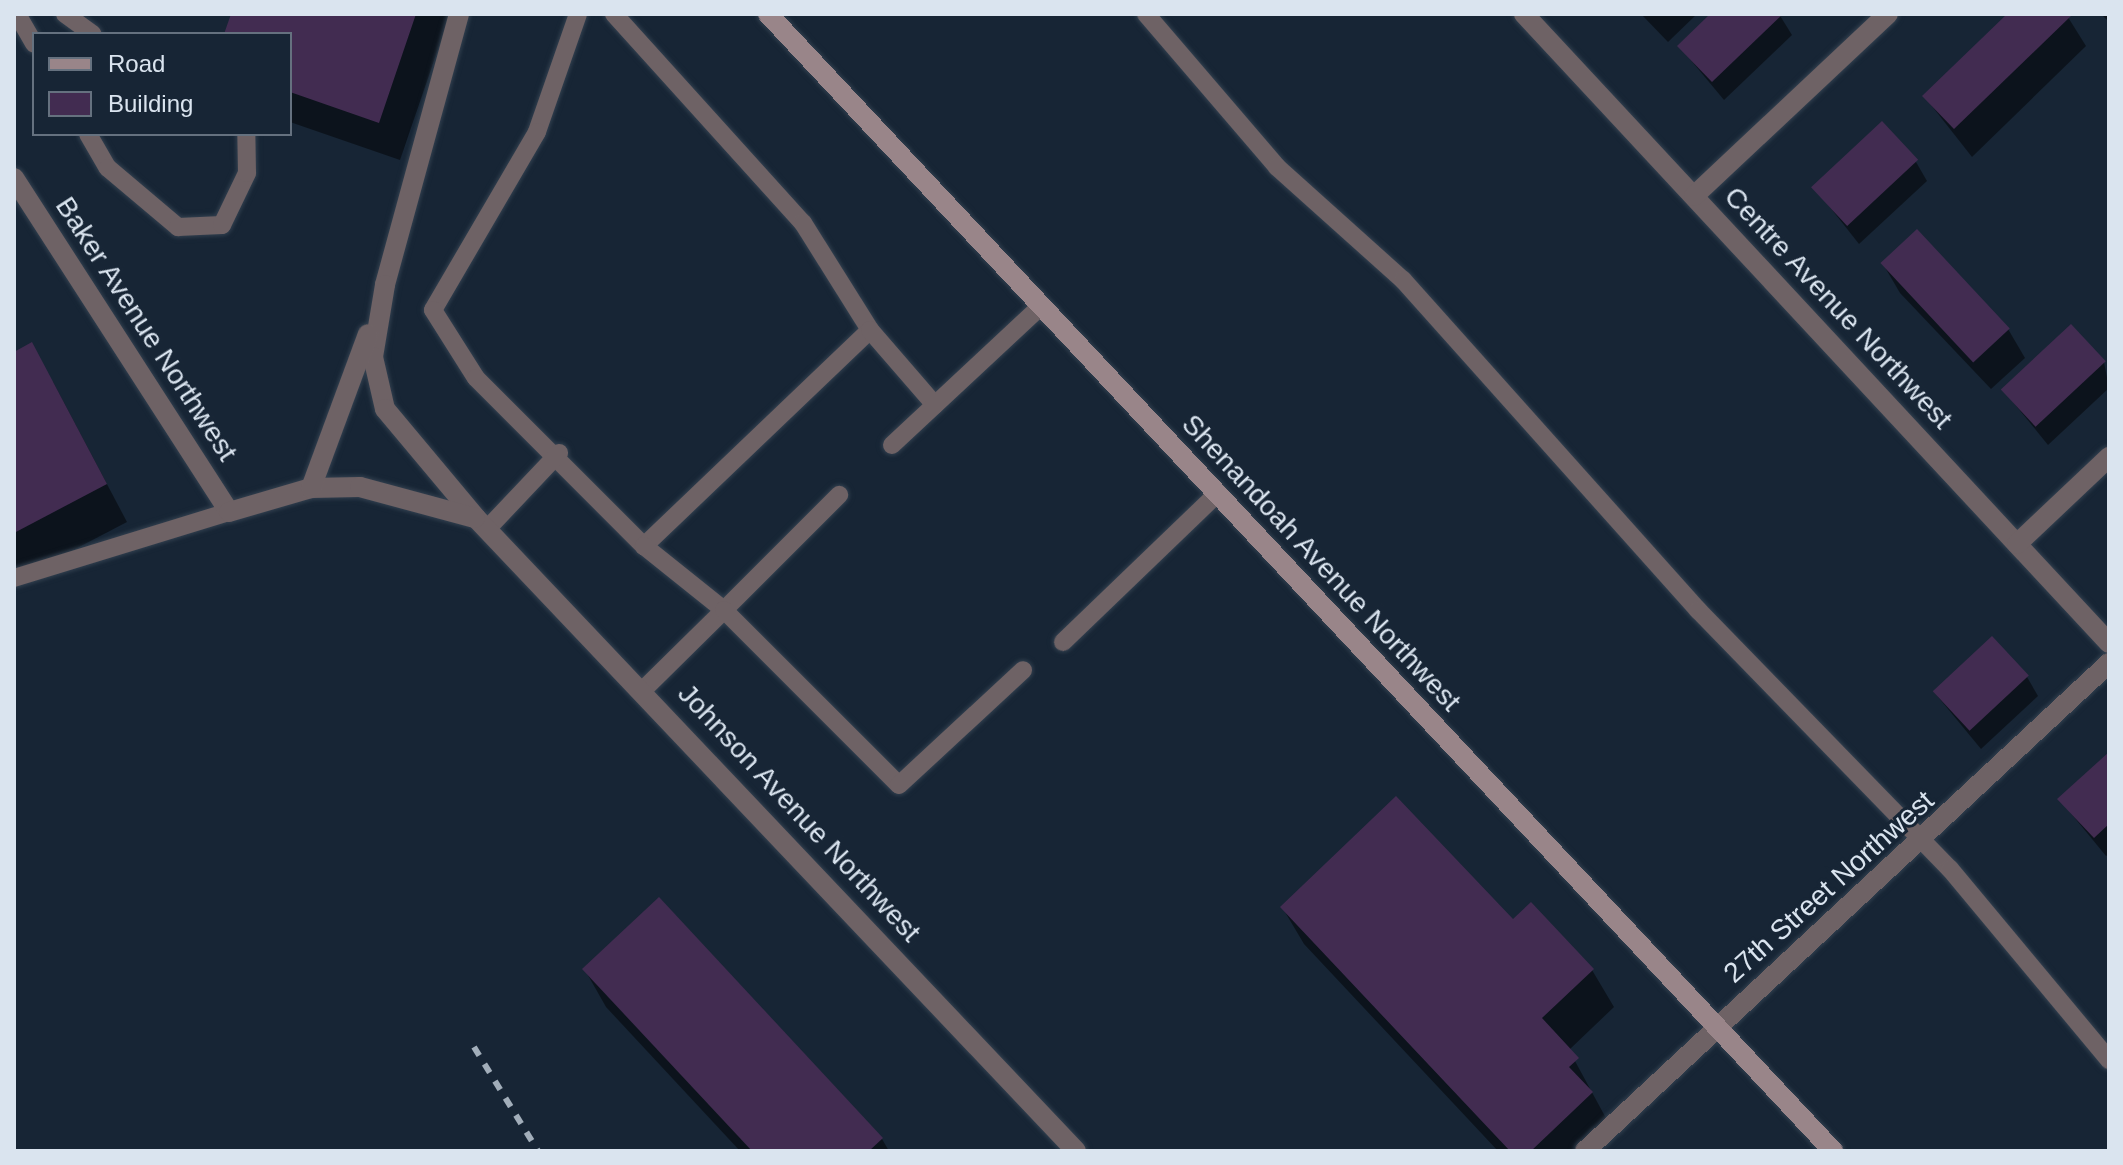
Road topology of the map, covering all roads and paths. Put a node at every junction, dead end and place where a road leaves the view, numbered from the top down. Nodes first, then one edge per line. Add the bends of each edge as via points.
1 (17, 14) edge
2 (65, 14) edge
3 (459, 14) edge
4 (578, 14) edge
5 (614, 14) edge
6 (1146, 14) edge
7 (1524, 14) edge
8 (1888, 14) edge
9 (772, 15) edge
10 (90, 32) edge
11 (32, 40) edge
12 (89, 136) edge
13 (246, 136) edge
14 (14, 178) edge
15 (1694, 196) junction
16 (385, 285) junction
17 (1042, 305) junction
18 (870, 330) junction
19 (935, 405) junction
20 (892, 445) dead end
21 (559, 453) junction
22 (2109, 457) edge
23 (311, 488) junction
24 (1218, 493) junction
25 (839, 495) dead end
26 (229, 512) junction
27 (482, 522) junction
28 (2017, 544) junction
29 (644, 546) junction
30 (14, 578) edge
31 (724, 610) junction
32 (1063, 642) dead end
33 (2109, 643) edge
34 (2109, 663) edge
35 (1023, 670) dead end
36 (644, 689) junction
37 (1922, 840) junction
38 (1717, 1027) junction
39 (2109, 1060) edge
40 (1076, 1151) edge
41 (1585, 1151) edge
42 (1833, 1151) edge

1 - 11 lane
2 - 10 lane
3 - 16 street
4 - 21 lane via 537,132 433,310 476,378
5 - 18 lane via 803,223
6 - 37 lane via 1277,167 1403,280 1698,610
7 - 15 street, Centre Avenue Northwest
8 - 15 street
9 - 17 main road, Shenandoah Avenue Northwest
12 - 13 lane via 108,168 178,227 222,225 247,173
14 - 26 street, Baker Avenue Northwest
15 - 28 street, Centre Avenue Northwest
16 - 23 street
16 - 27 street, Johnson Avenue Northwest via 373,357 385,409
17 - 19 lane
17 - 24 main road, Shenandoah Avenue Northwest
18 - 19 lane
18 - 29 lane
19 - 20 lane
21 - 27 lane
21 - 29 lane
22 - 28 street
23 - 26 street
23 - 27 street via 411,495
24 - 32 lane
24 - 38 main road, Shenandoah Avenue Northwest
25 - 31 lane
26 - 30 lane
27 - 36 street, Johnson Avenue Northwest
28 - 33 street, Centre Avenue Northwest
29 - 31 lane
31 - 35 lane via 899,785
31 - 36 lane
34 - 37 street, 27th Street Northwest
36 - 40 street, Johnson Avenue Northwest
37 - 38 street, 27th Street Northwest
37 - 39 lane
38 - 41 street, 27th Street Northwest
38 - 42 main road, Shenandoah Avenue Northwest

